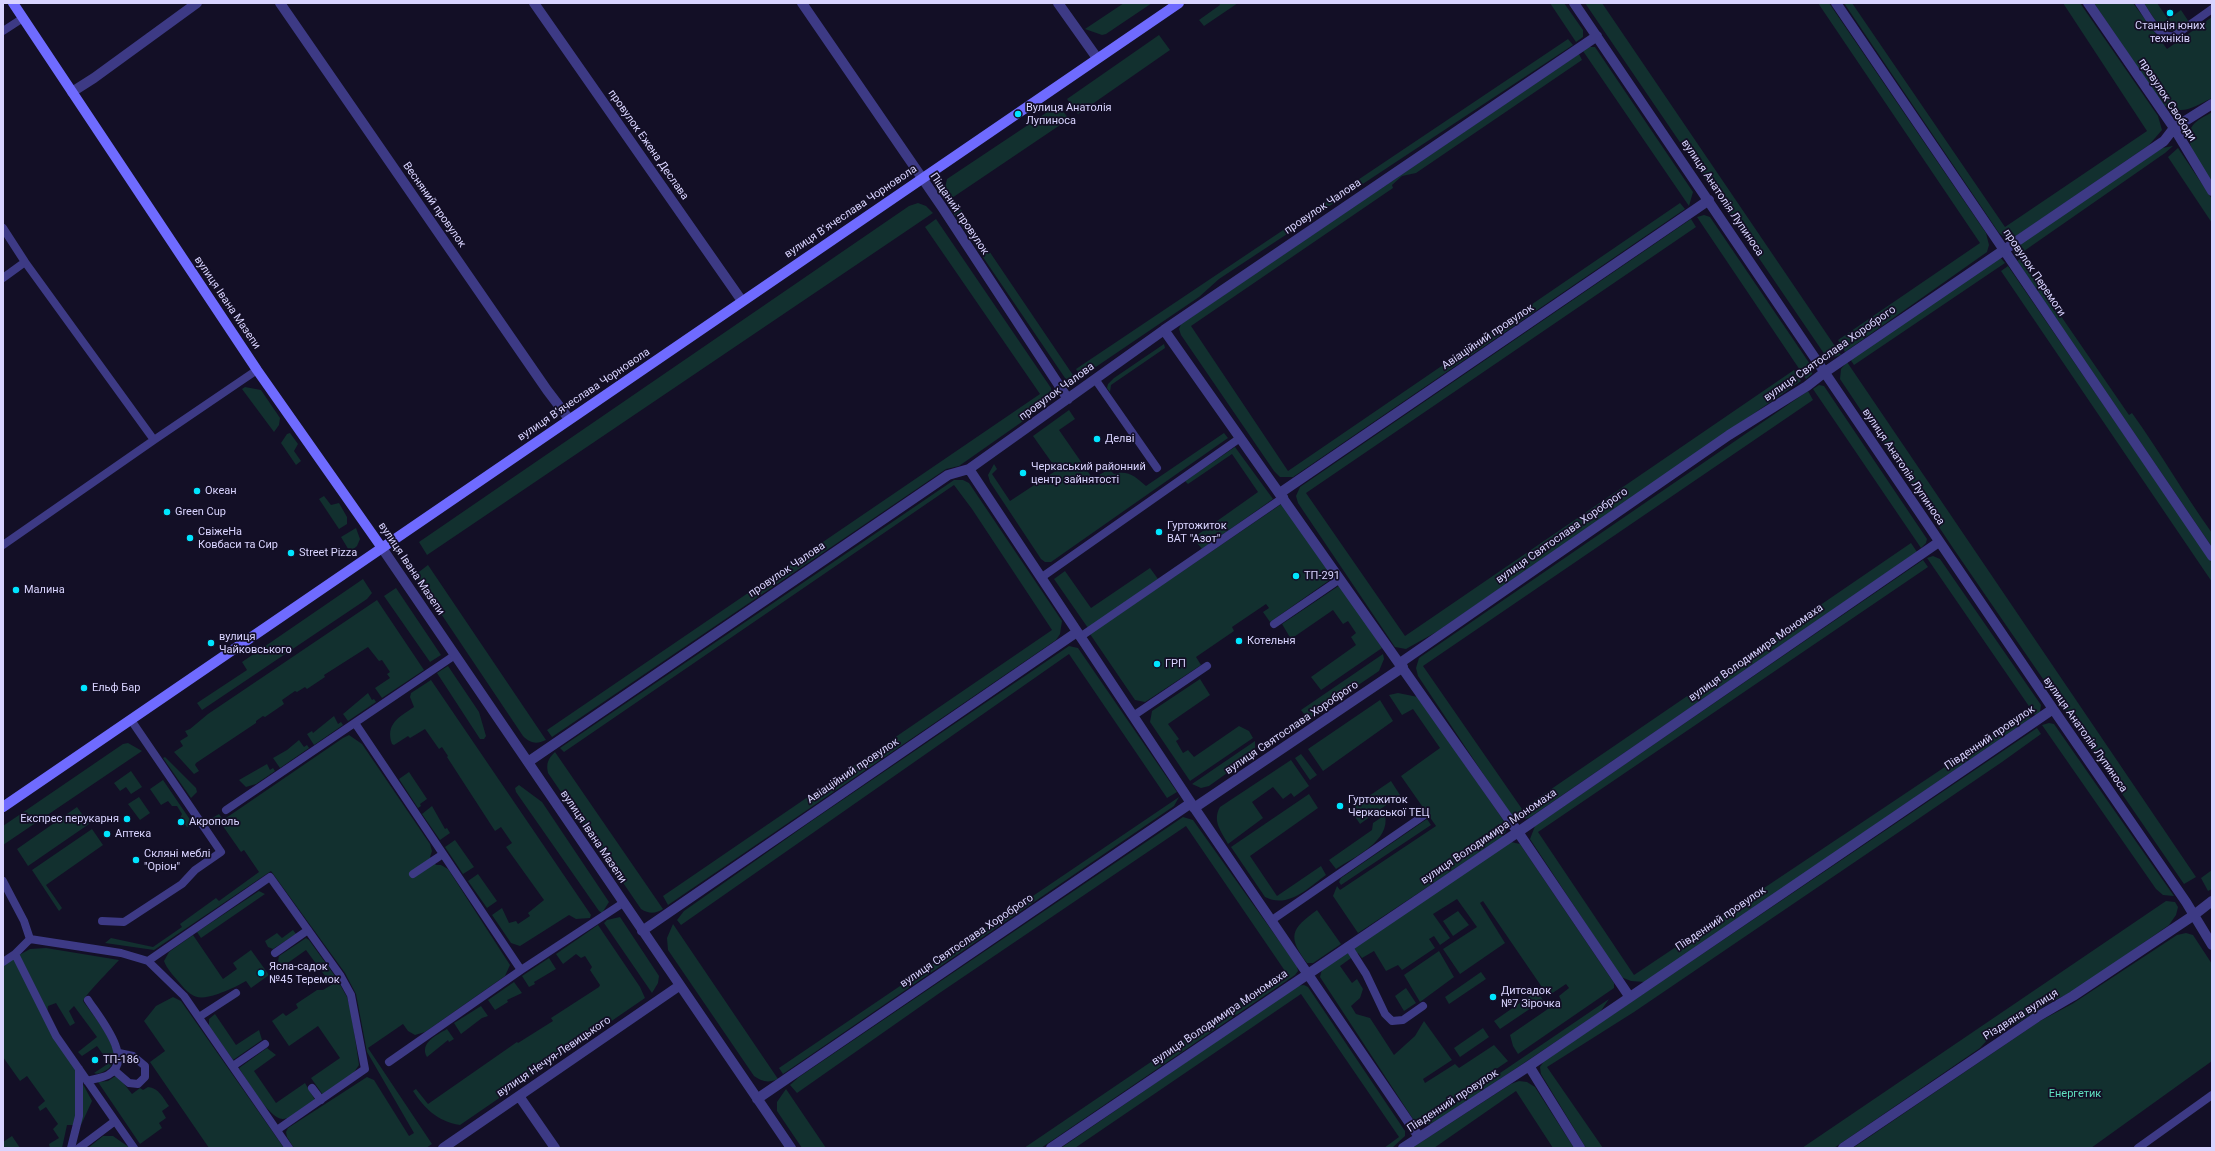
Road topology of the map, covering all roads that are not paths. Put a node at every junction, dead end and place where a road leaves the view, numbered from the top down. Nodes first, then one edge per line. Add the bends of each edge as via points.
1 (13, 3) edge
2 (197, 3) edge
3 (280, 3) edge
4 (534, 3) edge
5 (802, 3) edge
6 (1058, 3) edge
7 (1179, 3) edge
8 (1574, 3) edge
9 (1836, 3) edge
10 (2088, 3) edge
11 (2139, 3) edge
12 (2212, 9) edge
13 (23, 18) junction
14 (3, 31) edge
15 (1597, 36) junction
16 (1097, 58) junction
17 (72, 92) junction
18 (2212, 104) edge
19 (2174, 128) junction
20 (921, 179) junction
21 (2212, 191) edge
22 (1709, 200) junction
23 (3, 228) edge
24 (2003, 249) junction
25 (25, 262) junction
26 (3, 278) edge
27 (742, 301) junction
28 (1164, 330) junction
29 (257, 370) junction
30 (1825, 372) junction
31 (1095, 379) junction
32 (1068, 399) junction
33 (569, 419) junction
34 (1240, 438) junction
35 (154, 440) junction
36 (1157, 468) dead end
37 (969, 469) junction
38 (1282, 495) junction
39 (1939, 542) junction
40 (3, 545) edge
41 (382, 548) junction
42 (2212, 556) edge
43 (1042, 577) junction
44 (1340, 579) junction
45 (1274, 624) dead end
46 (1079, 635) junction
47 (455, 655) junction
48 (1401, 665) junction
49 (1207, 666) dead end
50 (2053, 710) junction
51 (1133, 716) junction
52 (131, 720) junction
53 (355, 723) junction
54 (528, 762) junction
55 (1193, 805) junction
56 (3, 807) edge
57 (226, 810) dead end
58 (1426, 814) dead end
59 (1518, 832) junction
60 (443, 854) junction
61 (413, 874) dead end
62 (3, 881) edge
63 (2212, 900) edge
64 (623, 903) junction
65 (2194, 915) junction
66 (1272, 920) junction
67 (102, 921) dead end
68 (308, 930) junction
69 (642, 931) junction
70 (30, 939) junction
71 (2212, 945) edge
72 (1348, 946) junction
73 (276, 952) dead end
74 (15, 954) junction
75 (148, 961) junction
76 (3, 962) edge
77 (521, 970) junction
78 (1308, 973) junction
79 (679, 986) junction
80 (236, 993) dead end
81 (1629, 996) junction
82 (88, 1000) dead end
83 (1423, 1006) dead end
84 (199, 1018) junction
85 (265, 1044) dead end
86 (119, 1053) junction
87 (389, 1062) dead end
88 (233, 1066) junction
89 (1529, 1066) junction
90 (79, 1070) junction
91 (114, 1070) junction
92 (87, 1081) junction
93 (312, 1088) dead end
94 (2212, 1095) edge
95 (519, 1096) junction
96 (757, 1099) junction
97 (321, 1100) junction
98 (114, 1121) junction
99 (277, 1130) junction
100 (1419, 1137) junction
101 (83, 1147) edge
102 (70, 1148) edge
103 (134, 1148) edge
104 (289, 1148) edge
105 (443, 1148) edge
106 (555, 1148) edge
107 (791, 1148) edge
108 (1051, 1148) edge
109 (1403, 1148) edge
110 (1580, 1148) edge
111 (1843, 1148) edge
112 (2138, 1148) edge

1 - 13 main road, вулиця Івана Мазепи
2 - 17 street
3 - 33 street, Весняний провулок
4 - 27 street, провулок Ежена Деслава
5 - 20 street, Піщаний провулок
6 - 16 street
7 - 16 main road, вулиця Вʼячеслава Чорновола
8 - 15 street, вулиця Анатолія Лупиноса
9 - 24 street, провулок Перемоги
10 - 19 street, провулок Свободи
11 - 12 lane via 2162,34 2168,37 2174,36
13 - 14 lane
13 - 17 main road, вулиця Івана Мазепи
15 - 22 street, вулиця Анатолія Лупиноса
15 - 28 street, провулок Чалова
16 - 20 main road, вулиця Вʼячеслава Чорновола
17 - 29 main road, вулиця Івана Мазепи
18 - 19 street, вулиця Святослава Хороброго
19 - 21 street, провулок Свободи
19 - 24 street, вулиця Святослава Хороброго via 2164,141
20 - 27 main road, вулиця Вʼячеслава Чорновола
20 - 32 street, Піщаний провулок
22 - 30 street, вулиця Анатолія Лупиноса
22 - 38 street, Авіаційний провулок
23 - 25 lane
24 - 30 street, вулиця Святослава Хороброго
24 - 42 street, провулок Перемоги
25 - 26 lane
25 - 35 lane
27 - 33 main road, вулиця Вʼячеслава Чорновола
28 - 31 street, провулок Чалова
28 - 34 street
29 - 35 lane
29 - 41 main road, вулиця Івана Мазепи
30 - 39 street, вулиця Анатолія Лупиноса
30 - 48 street, вулиця Святослава Хороброго via 1729,435
31 - 32 street, провулок Чалова
31 - 36 lane
32 - 37 street, провулок Чалова
33 - 41 main road, вулиця Вʼячеслава Чорновола
34 - 38 street
34 - 43 lane
35 - 40 lane
37 - 43 street
37 - 54 street, провулок Чалова via 948,475
38 - 44 street
38 - 46 lane
39 - 50 street, вулиця Анатолія Лупиноса
39 - 59 street, вулиця Володимира Мономаха
41 - 47 street, вулиця Івана Мазепи
41 - 52 main road, вулиця Вʼячеслава Чорновола
43 - 46 street
44 - 45 lane
44 - 48 street
46 - 51 street
46 - 69 street, Авіаційний провулок
47 - 53 lane
47 - 54 street, вулиця Івана Мазепи
48 - 55 street, вулиця Святослава Хороброго
48 - 59 street
49 - 51 lane
50 - 65 street, вулиця Анатолія Лупиноса
50 - 81 street, Південний провулок
51 - 55 street
52 - 56 main road, вулиця Вʼячеслава Чорновола
52 - 67 lane via 221,852 182,884 124,922
53 - 57 lane
53 - 60 lane
54 - 64 street, вулиця Івана Мазепи
55 - 66 street
55 - 96 street, вулиця Святослава Хороброго
58 - 66 lane
59 - 72 street, вулиця Володимира Мономаха
59 - 81 street
60 - 61 lane
60 - 77 lane
62 - 70 lane via 24,921
63 - 65 street, Різдвяна вулиця
64 - 69 street, вулиця Івана Мазепи
64 - 77 lane
65 - 71 street, вулиця Анатолія Лупиноса
65 - 111 street, Різдвяна вулиця
66 - 78 street
68 - 73 lane
68 - 75 lane via 270,877
68 - 97 lane via 351,994 366,1069
69 - 79 street, вулиця Івана Мазепи
70 - 74 lane
70 - 75 lane via 121,953
72 - 78 street, вулиця Володимира Мономаха
72 - 83 lane via 1366,974 1385,1014 1392,1021 1403,1020
74 - 76 lane
74 - 90 lane via 56,1036
75 - 84 lane via 184,996
77 - 87 lane
78 - 100 street
78 - 108 street, вулиця Володимира Мономаха
79 - 95 street, вулиця Нечуя-Левицького
79 - 96 street, вулиця Івана Мазепи
80 - 84 lane
81 - 89 street, Південний провулок
82 - 86 lane
84 - 88 lane
85 - 88 lane
86 - 91 lane
86 - 91 lane via 133,1056 145,1066 145,1077 138,1084 129,1083
88 - 99 lane
89 - 100 street, Південний провулок
89 - 110 street
90 - 92 lane
90 - 102 lane via 79,1116
91 - 92 lane via 108,1075
92 - 98 lane
93 - 97 lane
94 - 112 lane
95 - 105 street, вулиця Нечуя-Левицького
95 - 106 street
96 - 107 street, вулиця Івана Мазепи
97 - 99 lane
98 - 101 lane
98 - 103 lane
99 - 104 lane
100 - 109 street, Південний провулок

